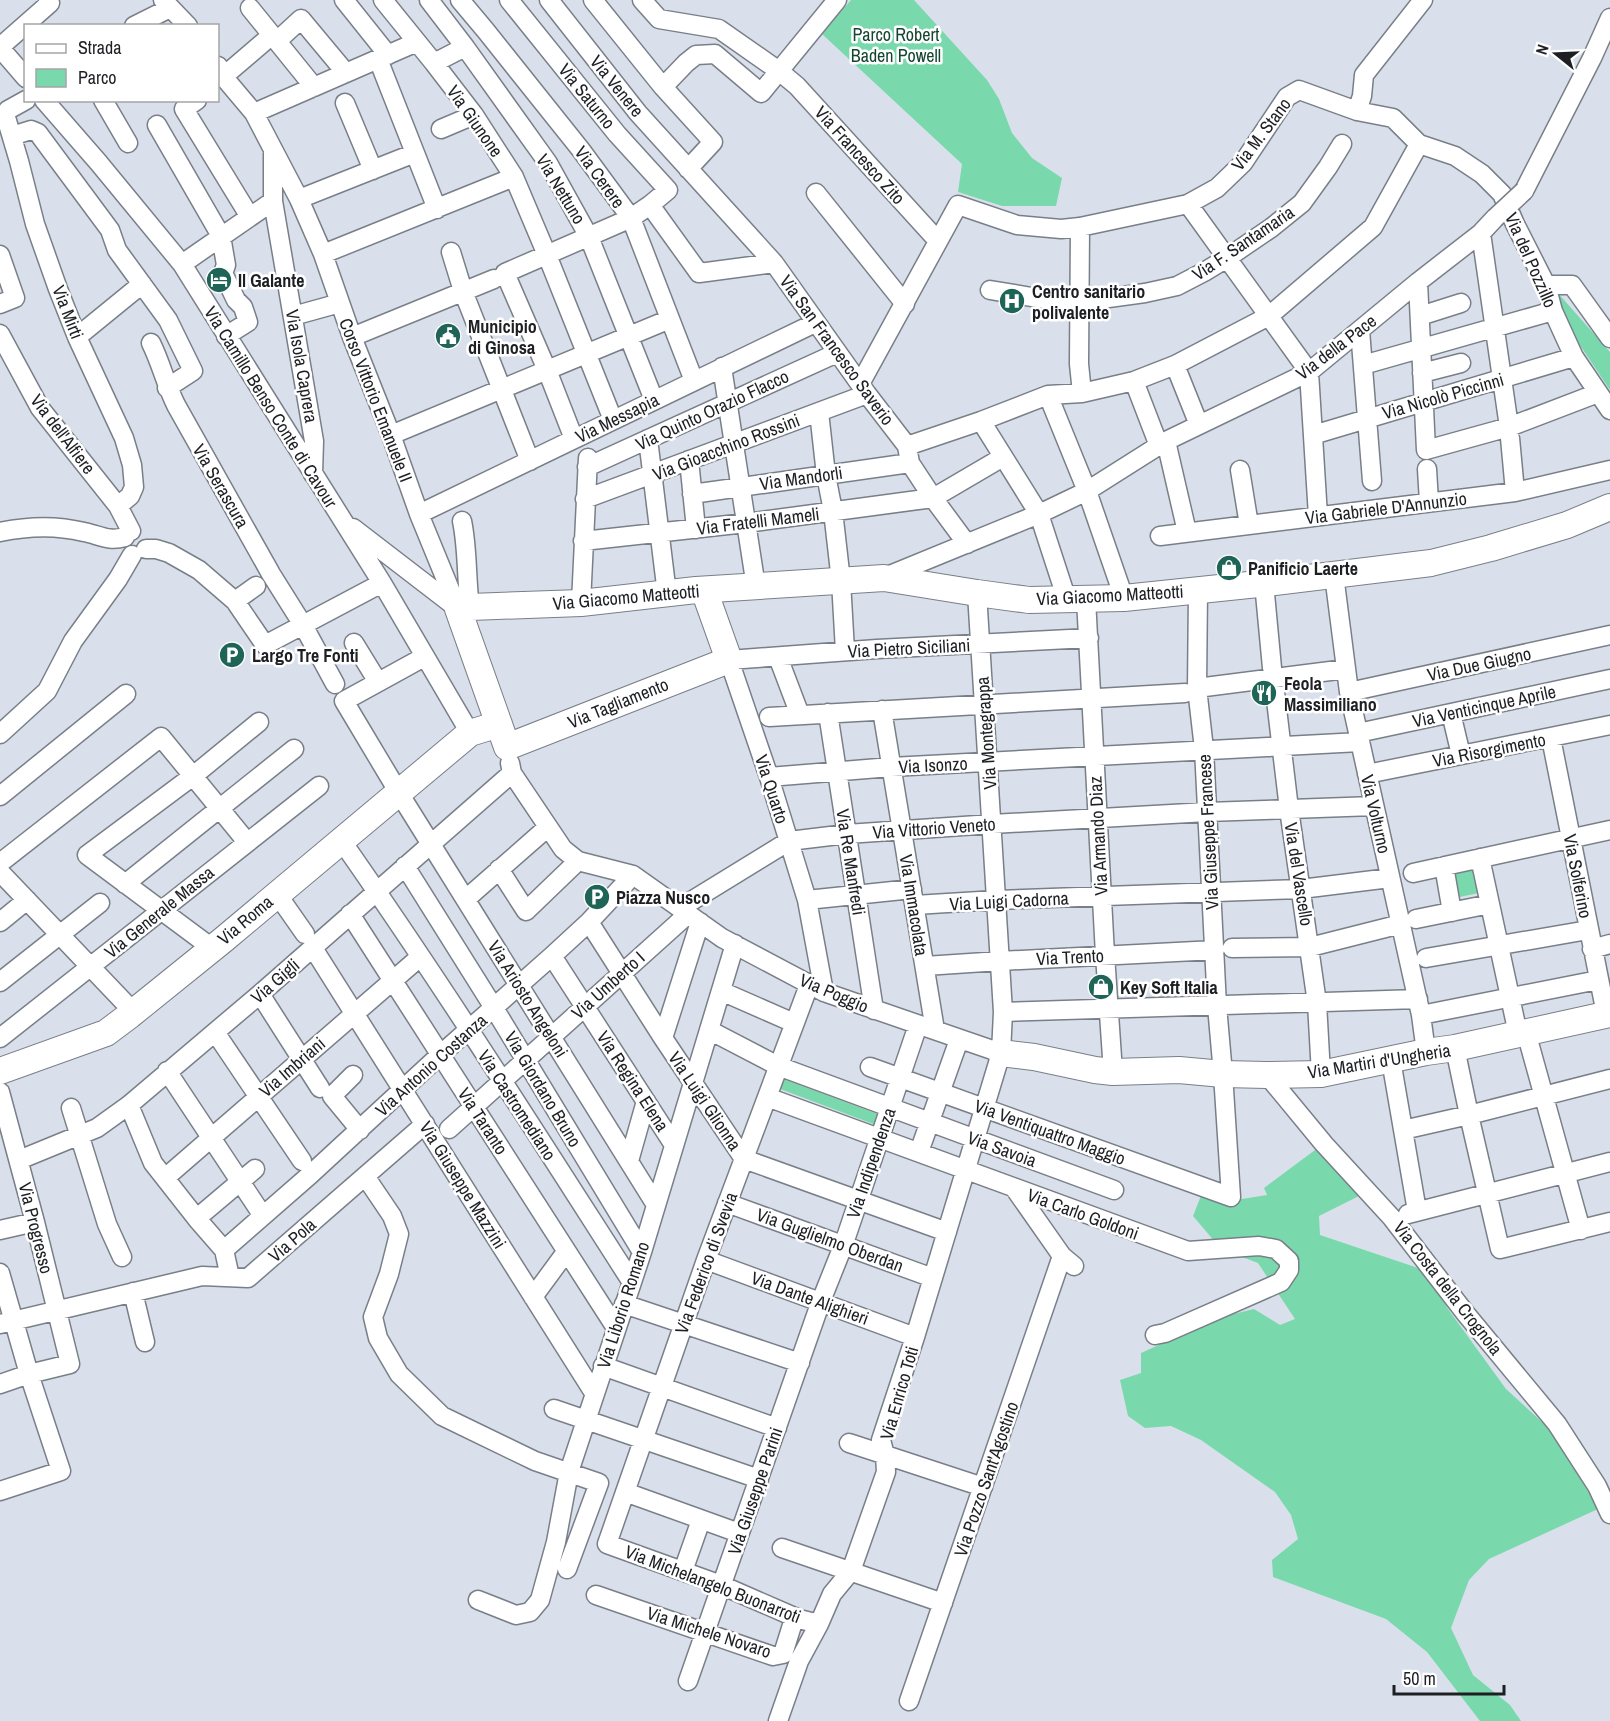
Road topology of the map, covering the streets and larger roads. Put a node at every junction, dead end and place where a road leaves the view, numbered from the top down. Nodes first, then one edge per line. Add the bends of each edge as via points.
1 (344, 0) edge
2 (382, 0) edge
3 (429, 0) edge
4 (460, 0) edge
5 (509, 0) edge
6 (549, 0) edge
7 (592, 0) edge
8 (642, 0) edge
9 (837, 0) edge
10 (1423, 0) edge
11 (49, 1) edge
12 (166, 4) edge
13 (250, 8) dead end
14 (1610, 18) edge
15 (24, 24) edge
16 (24, 24) edge
17 (137, 24) edge
18 (186, 24) edge
19 (274, 38) junction
20 (417, 42) junction
21 (0, 47) edge
22 (465, 47) junction
23 (383, 57) junction
24 (434, 63) junction
25 (779, 71) junction
26 (346, 73) junction
27 (24, 76) edge
28 (222, 78) edge
29 (314, 87) junction
30 (663, 87) junction
31 (24, 101) edge
32 (46, 102) edge
33 (104, 102) edge
34 (345, 103) dead end
35 (191, 105) edge
36 (1357, 111) junction
37 (254, 113) junction
38 (474, 115) junction
39 (157, 125) dead end
40 (441, 129) dead end
41 (12, 136) junction
42 (128, 143) dead end
43 (1342, 144) dead end
44 (1419, 144) junction
45 (273, 151) junction
46 (415, 153) junction
47 (688, 169) junction
48 (372, 170) junction
49 (514, 177) junction
50 (816, 193) dead end
51 (299, 199) junction
52 (273, 201) junction
53 (1188, 204) junction
54 (650, 205) junction
55 (437, 209) junction
56 (250, 217) junction
57 (626, 220) junction
58 (1080, 227) junction
59 (1481, 233) junction
60 (221, 236) junction
61 (589, 237) junction
62 (938, 241) junction
63 (451, 252) dead end
64 (323, 254) junction
65 (0, 255) edge
66 (547, 255) junction
67 (1227, 258) junction
68 (774, 263) junction
69 (182, 264) junction
70 (500, 276) junction
71 (1418, 282) junction
72 (142, 284) junction
73 (1546, 285) junction
74 (990, 290) dead end
75 (463, 291) junction
76 (1079, 302) junction
77 (340, 303) junction
78 (1461, 303) dead end
79 (0, 304) edge
80 (905, 304) junction
81 (1553, 311) junction
82 (293, 316) junction
83 (1269, 316) junction
84 (1420, 316) junction
85 (670, 319) junction
86 (815, 323) junction
87 (1495, 328) junction
88 (1360, 330) junction
89 (0, 334) edge
90 (226, 336) junction
91 (630, 336) junction
92 (77, 337) junction
93 (352, 337) junction
94 (742, 337) dead end
95 (1610, 338) edge
96 (151, 343) dead end
97 (1422, 349) junction
98 (753, 353) junction
99 (837, 353) junction
100 (587, 354) junction
101 (1574, 357) junction
102 (1461, 363) dead end
103 (1175, 365) junction
104 (1363, 365) junction
105 (722, 368) junction
106 (547, 370) junction
107 (1309, 372) junction
108 (1422, 373) junction
109 (1503, 378) junction
110 (694, 381) junction
111 (1134, 381) junction
112 (167, 388) junction
113 (501, 388) junction
114 (863, 389) junction
115 (1082, 393) junction
116 (1598, 393) junction
117 (1048, 395) junction
118 (654, 400) junction
119 (1424, 402) junction
120 (727, 404) junction
121 (1610, 410) edge
122 (819, 412) junction
123 (1367, 419) junction
124 (613, 420) junction
125 (981, 421) junction
126 (1199, 425) junction
127 (1510, 433) junction
128 (391, 435) junction
129 (1313, 435) junction
130 (574, 439) junction
131 (648, 440) junction
132 (734, 444) junction
133 (1162, 444) junction
134 (908, 454) junction
135 (1003, 457) junction
136 (530, 460) junction
137 (689, 460) junction
138 (1427, 469) dead end
139 (1240, 470) dead end
140 (1610, 470) edge
141 (313, 474) junction
142 (653, 474) junction
143 (826, 475) junction
144 (1372, 481) dead end
145 (740, 487) junction
146 (1087, 491) junction
147 (1515, 492) junction
148 (692, 494) junction
149 (933, 498) junction
150 (585, 499) junction
151 (1429, 502) junction
152 (118, 506) junction
153 (1610, 507) edge
154 (834, 511) junction
155 (419, 514) junction
156 (1039, 514) junction
157 (1318, 516) junction
158 (342, 519) junction
159 (462, 521) dead end
160 (746, 523) junction
161 (1249, 525) junction
162 (696, 529) junction
163 (0, 532) edge
164 (1187, 532) junction
165 (660, 533) junction
166 (128, 534) junction
167 (1160, 536) dead end
168 (583, 541) junction
169 (967, 544) junction
170 (139, 552) junction
171 (1334, 575) junction
172 (884, 578) junction
173 (842, 581) junction
174 (382, 583) junction
175 (1264, 583) junction
176 (256, 586) dead end
177 (756, 587) junction
178 (704, 590) junction
179 (1198, 590) junction
180 (977, 593) junction
181 (667, 594) junction
182 (1124, 597) junction
183 (1076, 600) junction
184 (235, 601) junction
185 (581, 603) junction
186 (464, 608) junction
187 (303, 625) junction
188 (1610, 635) edge
189 (1089, 638) junction
190 (354, 643) dead end
191 (980, 644) junction
192 (845, 651) junction
193 (424, 657) junction
194 (778, 657) junction
195 (729, 660) junction
196 (1346, 669) junction
197 (1273, 674) junction
198 (1610, 679) edge
199 (378, 682) junction
200 (335, 684) dead end
201 (1191, 691) junction
202 (1349, 692) junction
203 (126, 694) dead end
204 (1091, 698) junction
205 (984, 704) junction
206 (882, 710) junction
207 (828, 713) junction
208 (1451, 713) junction
209 (800, 715) junction
210 (769, 717) dead end
211 (259, 722) dead end
212 (1610, 725) edge
213 (470, 733) junction
214 (0, 734) edge
215 (503, 736) junction
216 (1359, 737) junction
217 (1551, 738) junction
218 (1282, 747) junction
219 (294, 749) dead end
220 (1204, 749) junction
221 (1094, 756) junction
222 (1461, 756) junction
223 (988, 762) junction
224 (891, 767) junction
225 (837, 771) junction
226 (512, 773) junction
227 (1367, 774) junction
228 (192, 776) junction
229 (769, 777) junction
230 (319, 786) dead end
231 (399, 793) junction
232 (0, 796) edge
233 (1374, 806) junction
234 (219, 808) junction
235 (1289, 809) junction
236 (1207, 812) junction
237 (1098, 819) junction
238 (992, 824) junction
239 (548, 827) junction
240 (1610, 830) edge
241 (902, 831) junction
242 (847, 834) junction
243 (1570, 839) junction
244 (341, 840) junction
245 (789, 841) junction
246 (247, 842) junction
247 (431, 844) junction
248 (1480, 858) junction
249 (578, 861) junction
250 (0, 863) edge
251 (405, 866) junction
252 (1444, 866) junction
253 (499, 869) junction
254 (0, 872) edge
255 (1413, 873) dead end
256 (633, 875) junction
257 (1390, 878) junction
258 (125, 884) junction
259 (1301, 889) junction
260 (376, 891) junction
261 (1211, 893) junction
262 (276, 894) junction
263 (856, 894) junction
264 (913, 897) junction
265 (1102, 897) junction
266 (466, 899) junction
267 (27, 900) junction
268 (807, 900) junction
269 (996, 900) junction
270 (100, 903) dead end
271 (1490, 904) junction
272 (162, 909) junction
273 (1452, 912) junction
274 (350, 914) junction
275 (689, 914) junction
276 (1408, 921) junction
277 (0, 922) edge
278 (590, 922) junction
279 (1588, 930) junction
280 (61, 934) junction
281 (309, 941) junction
282 (735, 944) junction
283 (1610, 944) edge
284 (1310, 946) junction
285 (1499, 946) junction
286 (212, 948) junction
287 (1223, 949) junction
288 (1592, 949) junction
289 (1105, 955) junction
290 (552, 956) junction
291 (420, 957) junction
292 (1426, 958) dead end
293 (1000, 961) junction
294 (925, 966) junction
295 (92, 967) junction
296 (622, 974) junction
297 (1598, 980) junction
298 (392, 981) junction
299 (0, 982) edge
300 (520, 984) junction
301 (817, 989) junction
302 (721, 991) junction
303 (260, 994) junction
304 (1510, 997) junction
305 (1317, 1003) junction
306 (1217, 1006) junction
307 (585, 1007) junction
308 (1419, 1007) junction
309 (494, 1008) junction
310 (1109, 1009) junction
311 (874, 1010) junction
312 (1003, 1012) junction
313 (355, 1013) junction
314 (1608, 1014) edge
315 (130, 1015) junction
316 (794, 1023) junction
317 (927, 1027) junction
318 (3, 1030) edge
319 (469, 1030) junction
320 (709, 1030) junction
321 (214, 1032) junction
322 (1522, 1033) junction
323 (551, 1037) junction
324 (663, 1038) junction
325 (956, 1048) dead end
326 (1455, 1048) junction
327 (1426, 1052) junction
328 (1001, 1053) junction
329 (440, 1055) junction
330 (301, 1060) junction
331 (525, 1060) junction
332 (1391, 1060) junction
333 (778, 1066) junction
334 (870, 1067) dead end
335 (0, 1071) edge
336 (167, 1071) junction
337 (1113, 1072) junction
338 (1224, 1074) junction
339 (1322, 1074) junction
340 (353, 1075) dead end
341 (1267, 1075) junction
342 (900, 1078) junction
343 (1610, 1079) edge
344 (502, 1081) junction
345 (693, 1083) junction
346 (320, 1088) dead end
347 (403, 1091) junction
348 (0, 1092) edge
349 (940, 1092) junction
350 (259, 1096) junction
351 (1544, 1096) junction
352 (767, 1097) junction
353 (646, 1101) junction
354 (129, 1105) junction
355 (474, 1107) junction
356 (70, 1108) dead end
357 (890, 1108) junction
358 (984, 1108) junction
359 (1469, 1115) junction
360 (930, 1123) junction
361 (425, 1124) junction
362 (360, 1130) junction
363 (449, 1130) dead end
364 (1402, 1130) junction
365 (80, 1136) junction
366 (210, 1138) junction
367 (880, 1138) junction
368 (975, 1139) junction
369 (674, 1145) junction
370 (919, 1152) junction
371 (744, 1159) junction
372 (19, 1160) junction
373 (302, 1161) dead end
374 (629, 1161) junction
375 (1610, 1162) edge
376 (255, 1169) dead end
377 (966, 1169) junction
378 (1565, 1174) junction
379 (366, 1176) junction
380 (165, 1178) junction
381 (240, 1182) junction
382 (1015, 1189) junction
383 (1114, 1190) dead end
384 (1487, 1194) junction
385 (1231, 1197) joint
386 (859, 1200) junction
387 (727, 1203) junction
388 (656, 1205) junction
389 (203, 1213) dead end
390 (263, 1216) junction
391 (35, 1222) junction
392 (1610, 1222) edge
393 (0, 1230) edge
394 (1581, 1230) junction
395 (947, 1232) junction
396 (843, 1245) junction
397 (224, 1250) junction
398 (566, 1252) junction
399 (642, 1252) junction
400 (122, 1257) dead end
401 (706, 1260) junction
402 (0, 1274) edge
403 (230, 1277) junction
404 (933, 1278) junction
405 (631, 1281) junction
406 (133, 1292) junction
407 (534, 1297) junction
408 (821, 1301) junction
409 (624, 1304) junction
410 (56, 1311) junction
411 (6, 1322) edge
412 (683, 1325) junction
413 (616, 1328) junction
414 (1155, 1335) dead end
415 (915, 1337) junction
416 (145, 1342) dead end
417 (800, 1363) junction
418 (603, 1366) junction
419 (28, 1374) junction
420 (0, 1384) edge
421 (662, 1387) junction
422 (594, 1393) junction
423 (554, 1409) dead end
424 (585, 1419) junction
425 (777, 1428) junction
426 (644, 1439) junction
427 (849, 1443) dead end
428 (885, 1455) junction
429 (569, 1472) junction
430 (759, 1479) junction
431 (983, 1487) junction
432 (0, 1491) edge
433 (625, 1492) junction
434 (1610, 1514) edge
435 (701, 1520) junction
436 (740, 1533) junction
437 (607, 1544) joint
438 (782, 1548) dead end
439 (567, 1569) dead end
440 (683, 1571) junction
441 (851, 1571) junction
442 (721, 1585) junction
443 (596, 1595) dead end
444 (478, 1600) dead end
445 (943, 1603) junction
446 (800, 1618) junction
447 (819, 1624) junction
448 (705, 1632) junction
449 (688, 1681) dead end
450 (909, 1701) dead end
451 (778, 1721) edge

1 - 23 street
2 - 20 street, Via Giunone
3 - 22 street, Via Nettuno
4 - 57 street, Via Cerere via 581,150
5 - 54 street, Via Saturno via 617,134 668,190
6 - 47 street, Via Venere via 638,113
7 - 30 street
8 - 25 street, Via Francesco Zito via 659,19 719,29
9 - 25 street
10 - 36 street via 1364,75
11 - 16 street
12 - 17 street
12 - 18 street
13 - 19 street
14 - 59 street, Via della Pace, bridge via 1524,191
15 - 21 street
19 - 26 street via 301,19
19 - 28 street
19 - 29 street
20 - 23 street
20 - 24 street, Via Giunone
21 - 27 street
22 - 24 street
22 - 61 street, Via Nettuno via 548,163
23 - 26 street
23 - 46 street
24 - 38 street, Via Giunone
25 - 30 street via 761,93 715,54 696,56
25 - 62 street, Via Francesco Zito
26 - 29 street
28 - 37 street, Corso Vittorio Emanuele II
29 - 37 street
30 - 47 street via 713,142
31 - 41 street, Via Mirti via 5,114
32 - 69 street, Via Camillo Benso Conte di Cavour
33 - 42 street
34 - 48 street
35 - 56 street
36 - 44 street, Via M. Stano via 1393,118
36 - 53 street, Via M. Stano via 1299,90 1287,97 1243,163 1217,188
37 - 45 street, Corso Vittorio Emanuele II
38 - 40 street
38 - 49 street, Via Giunone
39 - 60 street
41 - 72 street via 31,130 38,133 110,230 117,250
41 - 92 street, Via Mirti via 35,224
43 - 67 street, Via F. Santamaria via 1302,203
44 - 73 street, Via del Pozzillo via 1455,156 1502,194
44 - 83 street, Via Mandorli via 1373,227
45 - 51 street, Corso Vittorio Emanuele II
45 - 52 street, Via Isola Caprera
46 - 48 street
46 - 55 street
47 - 68 street, Via San Francesco Saverio
48 - 51 street
49 - 55 street
49 - 66 street, Via Giunone
50 - 80 street
51 - 64 street, Corso Vittorio Emanuele II
52 - 56 street
52 - 82 street, Via Isola Caprera
53 - 58 street, Via M. Stano
53 - 67 street
54 - 57 street
54 - 68 street via 699,273
55 - 64 street
56 - 60 street
57 - 61 street
57 - 85 street, Via Cerere
58 - 62 street, Via M. Stano via 1017,225 957,205
58 - 76 street
59 - 71 street, Via della Pace
59 - 87 street
60 - 69 street
60 - 90 street via 226,265 223,273 248,322
61 - 66 street
61 - 91 street, Via Nettuno
62 - 80 street
63 - 75 street
64 - 77 street, Corso Vittorio Emanuele II
65 - 79 street via 15,298
66 - 70 street
66 - 100 street, Via Giunone
67 - 76 street, Via F. Santamaria via 1177,286
67 - 83 street
68 - 86 street, Via San Francesco Saverio
69 - 90 street, Via Camillo Benso Conte di Cavour
70 - 75 street
70 - 106 street
71 - 84 street
71 - 88 street, Via della Pace
72 - 92 street
72 - 112 street via 168,320 193,371
73 - 81 street, Via del Pozzillo
73 - 95 street via 1572,285
74 - 76 street, Via F. Santamaria
75 - 93 street
75 - 113 street
76 - 115 street via 1078,364
77 - 82 street
77 - 93 street, Corso Vittorio Emanuele II
78 - 84 street
80 - 114 street
81 - 87 street
81 - 101 street, Via del Pozzillo
82 - 141 street, Via Isola Caprera via 314,441
83 - 103 street, Via Mandorli
83 - 107 street
84 - 97 street
85 - 91 street
85 - 110 street, Via Cerere
86 - 98 street, Via Messapia
86 - 99 street, Via San Francesco Saverio
87 - 97 street
87 - 109 street
88 - 104 street
88 - 107 street, Via della Pace
89 - 152 street, Via dell'Alfiere via 40,408
90 - 141 street, Via Camillo Benso Conte di Cavour
91 - 100 street
91 - 118 street, Via Nettuno
92 - 152 street, Via Mirti via 124,438 132,465 134,487
93 - 128 street, Corso Vittorio Emanuele II
94 - 98 street
96 - 112 street, Via Serascura
97 - 104 street
97 - 108 street
98 - 105 street, Via Messapia
99 - 114 street, Via San Francesco Saverio
99 - 120 street, Via Quinto Orazio Flacco
100 - 106 street
100 - 124 street, Via Giunone
101 - 109 street, Via Nicolò Piccinni
101 - 116 street, Via del Pozzillo
102 - 108 street
103 - 111 street, Via Mandorli
103 - 126 street
104 - 123 street
105 - 110 street, Via Messapia
105 - 120 street
106 - 113 street
106 - 130 street
107 - 126 street, Via della Pace
107 - 129 street
108 - 119 street
109 - 119 street, Via Nicolò Piccinni
109 - 127 street
110 - 118 street, Via Messapia
111 - 115 street, Via Mandorli
111 - 133 street
112 - 187 street, Via Serascura
113 - 128 street
113 - 136 street
114 - 122 street, Via Gioacchino Rossini
114 - 134 street, Via San Francesco Saverio
115 - 117 street, Via Mandorli
116 - 121 street, Via del Pozzillo
116 - 127 street
117 - 125 street, Via Mandorli
117 - 146 street
118 - 124 street, Via Messapia
119 - 123 street, Via Nicolò Piccinni
119 - 127 street via 1426,450
120 - 131 street, Via Quinto Orazio Flacco
120 - 132 street
122 - 132 street, Via Gioacchino Rossini
122 - 143 street
123 - 129 street, Via Nicolò Piccinni
123 - 144 street
124 - 130 street, Via Messapia
125 - 134 street, Via Mandorli
125 - 135 street, Via Armando Diaz
126 - 133 street, Via della Pace
127 - 147 street
128 - 155 street, Corso Vittorio Emanuele II
129 - 157 street
130 - 136 street, Via Messapia
131 - 142 street
131 - 150 street, Via Quinto Orazio Flacco via 588,461
132 - 137 street, Via Gioacchino Rossini
132 - 145 street
133 - 146 street, Via della Pace
133 - 164 street
134 - 143 street, Via Mandorli
134 - 149 street, Via San Francesco Saverio
135 - 149 street
135 - 156 street, Via Armando Diaz
136 - 155 street, Via Messapia
137 - 142 street, Via Gioacchino Rossini
137 - 148 street
138 - 151 street
139 - 161 street
140 - 147 street, Via Gabriele D'Annunzio
141 - 158 street, Via Camillo Benso Conte di Cavour
142 - 150 street, Via Gioacchino Rossini
142 - 165 street
143 - 145 street, Via Mandorli
143 - 154 street
145 - 148 street, Via Mandorli
145 - 160 street
146 - 156 street, Via della Pace
146 - 182 street
147 - 151 street, Via Gabriele D'Annunzio
148 - 162 street
149 - 154 street, Via Fratelli Mameli
149 - 169 street, Via San Francesco Saverio
150 - 168 street
151 - 157 street, Via Gabriele D'Annunzio
152 - 166 street, Via dell'Alfiere
153 - 171 street, Via Giacomo Matteotti via 1567,525 1431,563
154 - 160 street, Via Fratelli Mameli
154 - 173 street
155 - 186 street, Corso Vittorio Emanuele II
156 - 169 street, Via della Pace
156 - 183 street, Via Armando Diaz
157 - 161 street, Via Gabriele D'Annunzio
158 - 174 street, Via Camillo Benso Conte di Cavour
158 - 186 street
159 - 186 street via 467,543
160 - 162 street, Via Fratelli Mameli
160 - 177 street
161 - 164 street, Via Gabriele D'Annunzio
162 - 165 street, Via Fratelli Mameli
163 - 166 street via 43,526 84,531 113,540
164 - 167 street, Via Gabriele D'Annunzio
165 - 168 street, Via Fratelli Mameli
165 - 181 street
166 - 170 street, Via dell'Alfiere via 124,548
168 - 185 street
169 - 172 street, Via della Pace
170 - 184 street via 156,549 169,553 200,570
170 - 214 street via 73,641 47,691
171 - 175 street, Via Giacomo Matteotti
171 - 196 street, Via Volturno
172 - 173 street, Via Giacomo Matteotti
172 - 180 street, Via Giacomo Matteotti
173 - 177 street, Via Giacomo Matteotti
173 - 192 street
174 - 187 street
174 - 193 street, Via Camillo Benso Conte di Cavour
175 - 179 street, Via Giacomo Matteotti
175 - 197 street, Via del Vascello
176 - 184 street
177 - 178 street, Via Giacomo Matteotti
178 - 181 street, Via Giacomo Matteotti
178 - 195 street, Via Quarto
179 - 182 street, Via Giacomo Matteotti
179 - 201 street, Via Giuseppe Francese
180 - 183 street, Via Giacomo Matteotti via 1029,600
180 - 191 street, Via Montegrappa
181 - 185 street, Via Giacomo Matteotti
182 - 183 street, Via Giacomo Matteotti
183 - 189 street, Via Armando Diaz
184 - 187 street via 265,645
185 - 186 street, Via Giacomo Matteotti
186 - 215 street, Corso Vittorio Emanuele II
187 - 200 street, Via Serascura
188 - 202 street, Via Due Giugno
189 - 191 street, Via Pietro Siciliani
189 - 204 street, Via Armando Diaz
190 - 199 street
191 - 192 street, Via Pietro Siciliani
191 - 205 street, Via Montegrappa
192 - 194 street, Via Pietro Siciliani
193 - 199 street
193 - 213 street, Via Camillo Benso Conte di Cavour
194 - 195 street, Via Pietro Siciliani
194 - 209 street
195 - 215 street, Via Tagliamento
195 - 229 street, Via Quarto
196 - 197 street
196 - 202 street, Via Volturno
197 - 201 street
197 - 218 street, Via del Vascello
198 - 208 street, Via Venticinque Aprile
199 - 231 street, Via Ariosto Angeloni via 344,701
201 - 204 street
201 - 220 street, Via Giuseppe Francese
202 - 216 street, Via Volturno
203 - 232 street
204 - 205 street
204 - 221 street, Via Armando Diaz
205 - 206 street
205 - 223 street, Via Montegrappa
206 - 207 street
206 - 224 street, Via Immacolata
207 - 209 street
207 - 225 street, Via Re Manfredi
208 - 216 street, Via Venticinque Aprile
208 - 222 street
209 - 210 street
211 - 228 street
212 - 217 street, Via Risorgimento
213 - 215 street
213 - 231 street, Via Roma
215 - 226 street
216 - 218 street, Via Venticinque Aprile
216 - 227 street, Via Volturno
217 - 222 street, Via Risorgimento
217 - 243 street, Via Solferino
218 - 220 street, Via Isonzo
218 - 235 street, Via del Vascello
219 - 234 street
220 - 221 street, Via Isonzo
220 - 236 street, Via Giuseppe Francese
221 - 223 street, Via Isonzo
221 - 237 street, Via Armando Diaz
222 - 227 street, Via Risorgimento
223 - 224 street, Via Isonzo
223 - 238 street, Via Montegrappa
224 - 225 street, Via Isonzo
224 - 241 street, Via Immacolata
225 - 229 street, Via Isonzo
225 - 242 street, Via Re Manfredi
226 - 239 street
226 - 247 street, Via Gigli
227 - 233 street, Via Volturno
228 - 234 street
228 - 250 street via 161,737
228 - 258 street via 87,855
229 - 245 street, Via Quarto
230 - 246 street, Via Generale Massa
231 - 244 street, Via Roma
231 - 247 street, Via Ariosto Angeloni
233 - 235 street, Via Vittorio Veneto
233 - 257 street, Via Volturno
234 - 246 street
234 - 258 street
235 - 236 street, Via Vittorio Veneto
235 - 259 street, Via del Vascello
236 - 237 street, Via Vittorio Veneto
236 - 261 street, Via Giuseppe Francese
237 - 238 street, Via Vittorio Veneto
237 - 265 street, Via Armando Diaz
238 - 241 street, Via Vittorio Veneto
238 - 269 street, Via Montegrappa
239 - 249 street via 562,849
239 - 253 street
240 - 243 street
241 - 242 street, Via Vittorio Veneto
241 - 264 street, Via Immacolata
242 - 245 street, Via Vittorio Veneto
242 - 263 street, Via Re Manfredi
243 - 248 street
243 - 279 street, Via Solferino
244 - 260 street, Via Castromediano
244 - 262 street, Via Roma
245 - 268 street, Via Quarto
245 - 275 street, Via Vittorio Veneto
246 - 272 street, Via Generale Massa
247 - 251 street, Via Gigli
247 - 266 street, Via Ariosto Angeloni
248 - 252 street
248 - 271 street
249 - 253 street via 526,911
249 - 256 street
251 - 260 street, Via Gigli
251 - 309 street, Via Giordano Bruno
252 - 255 street
252 - 273 street
253 - 266 street
254 - 267 street
256 - 275 street
256 - 278 street, Via Antonio Costanza
257 - 259 street, Via Luigi Cadorna
257 - 276 street, Via Volturno
258 - 272 street
259 - 261 street, Via Luigi Cadorna
259 - 284 street, Via del Vascello
260 - 274 street, Via Gigli
260 - 291 street, Via Castromediano
261 - 265 street, Via Luigi Cadorna
261 - 287 street, Via Giuseppe Francese
262 - 281 street, Via Giuseppe Mazzini
262 - 286 street, Via Roma
263 - 264 street, Via Luigi Cadorna
263 - 268 street, Via Luigi Cadorna
263 - 311 street, Via Re Manfredi
264 - 269 street, Via Luigi Cadorna
264 - 294 street, Via Immacolata
265 - 269 street, Via Luigi Cadorna
265 - 289 street, Via Armando Diaz
266 - 300 street, Via Ariosto Angeloni
267 - 277 street
267 - 280 street
268 - 301 street, Via Quarto
269 - 293 street, Via Montegrappa
270 - 280 street
271 - 273 street, Via Trento
271 - 285 street
272 - 286 street
272 - 295 street, Via Generale Massa
273 - 276 street, Via Trento
274 - 281 street, Via Gigli
274 - 298 street, Via Taranto
275 - 282 street, Via Poggio
275 - 296 street, Via Umberto I
275 - 324 street
276 - 284 street, Via Trento
276 - 308 street, Via Volturno
278 - 290 street, Via Antonio Costanza
278 - 296 street, Via Luigi Glionna
279 - 285 street
279 - 288 street, Via Solferino
280 - 295 street
280 - 299 street
281 - 303 street, Via Gigli
281 - 313 street, Via Giuseppe Mazzini
282 - 301 street, Via Poggio
282 - 302 street, Via Liborio Romano
283 - 288 street
284 - 287 street, Via Trento
284 - 305 street, Via del Vascello
285 - 292 street
285 - 304 street
286 - 315 street, Via Roma
287 - 289 street, Via Trento
287 - 306 street, Via Giuseppe Francese
288 - 297 street, Via Solferino
289 - 293 street, Via Trento
289 - 310 street, Via Armando Diaz
290 - 300 street, Via Antonio Costanza
290 - 307 street, Via Regina Elena
291 - 298 street, Via Imbriani
291 - 319 street, Via Castromediano
293 - 294 street, Via Trento
293 - 312 street, Via Montegrappa
294 - 317 street, Via Immacolata
295 - 315 street via 125,1003
295 - 318 street, Via Generale Massa
296 - 307 street, Via Umberto I
296 - 324 street, Via Luigi Glionna
297 - 304 street
297 - 314 street, Via Solferino
298 - 313 street, Via Imbriani
298 - 329 street, Via Taranto
300 - 309 street, Via Antonio Costanza
300 - 323 street, Via Ariosto Angeloni
301 - 311 street, Via Poggio
301 - 316 street, Via Federico di Svevia
302 - 316 street
302 - 320 street, Via Liborio Romano
303 - 321 street, Via Gigli
303 - 330 street
304 - 308 street
304 - 322 street
305 - 306 street
305 - 308 street
305 - 339 street, Via del Vascello
306 - 310 street
306 - 338 street, Via Giuseppe Francese
307 - 323 street, Via Umberto I
307 - 353 street, Via Regina Elena
308 - 327 street, Via Volturno
309 - 319 street, Via Antonio Costanza
309 - 331 street, Via Giordano Bruno
310 - 312 street
310 - 337 street, Via Armando Diaz
311 - 317 street, Via Poggio
312 - 328 street, Via Montegrappa
313 - 330 street, Via Imbriani
313 - 347 street, Via Giuseppe Mazzini
314 - 322 street, Via Martiri d'Ungheria
315 - 335 street, Via Roma via 105,1033
316 - 333 street, Via Federico di Svevia
317 - 328 street, Via Poggio
317 - 342 street, Via Indipendenza
319 - 329 street, Via Antonio Costanza
319 - 344 street, Via Castromediano
320 - 333 street
320 - 345 street, Via Liborio Romano
321 - 336 street, Via Gigli
321 - 350 street
322 - 326 street, Via Martiri d'Ungheria
322 - 351 street
323 - 331 street, Via Umberto I
323 - 374 street, Via Ariosto Angeloni
324 - 345 street, Via Luigi Glionna
325 - 349 street
326 - 327 street, Via Martiri d'Ungheria
326 - 359 street
327 - 332 street, Via Martiri d'Ungheria
328 - 337 street, Via Martiri d'Ungheria
328 - 358 street, Via Enrico Toti
329 - 347 street, Via Antonio Costanza
329 - 355 street, Via Taranto
330 - 346 street
330 - 350 street, Via Imbriani
331 - 344 street, Via Umberto I
331 - 399 street, Via Giordano Bruno
332 - 339 street, Via Martiri d'Ungheria
332 - 364 street
333 - 352 street, Via Federico di Svevia
333 - 357 street, Via Savoia
334 - 342 street, Via Ventiquattro Maggio
336 - 354 street, Via Gigli
336 - 366 street
337 - 338 street, Via Martiri d'Ungheria via 1179,1070
338 - 341 street, Via Martiri d'Ungheria
338 - 385 street, Via Giuseppe Francese
339 - 341 street, Via Martiri d'Ungheria
340 - 362 street via 332,1096
341 - 434 street, Via Costa della Crognola via 1392,1218 1557,1424 1597,1486
342 - 349 street, Via Ventiquattro Maggio
342 - 357 street, Via Indipendenza
343 - 351 street
344 - 355 street, Via Umberto I
344 - 405 street, Via Castromediano
345 - 369 street, Via Liborio Romano
345 - 371 street, Via Luigi Glionna
347 - 361 street, Via Giuseppe Mazzini
347 - 362 street, Via Antonio Costanza
348 - 372 street, Via Progresso
349 - 358 street, Via Ventiquattro Maggio
349 - 360 street
350 - 366 street, Via Imbriani
350 - 373 street
351 - 359 street
351 - 378 street
352 - 367 street, Via Carlo Goldoni
352 - 371 street, Via Federico di Svevia
353 - 369 street, Via Regina Elena
353 - 374 street
354 - 365 street, Via Gigli
354 - 380 street via 153,1163
355 - 363 street, Via Umberto I
355 - 398 street, Via Taranto
356 - 365 street
357 - 360 street, Via Savoia
357 - 367 street, Via Indipendenza
358 - 368 street, Via Enrico Toti
358 - 385 street, Via Ventiquattro Maggio
359 - 364 street
359 - 384 street
360 - 368 street, Via Savoia
360 - 370 street
361 - 379 street, Via Pola
361 - 407 street, Via Giuseppe Mazzini
362 - 390 street, Via Antonio Costanza
364 - 384 street via 1413,1212
365 - 372 street, Via Gigli
365 - 400 street via 107,1224
366 - 380 street, Via Imbriani
366 - 381 street
367 - 370 street, Via Carlo Goldoni
367 - 386 street, Via Indipendenza
368 - 377 street, Via Enrico Toti
368 - 383 street, Via Savoia
369 - 388 street, Via Liborio Romano
370 - 377 street, Via Carlo Goldoni
371 - 386 street, Via Luigi Glionna
371 - 387 street, Via Federico di Svevia
372 - 391 street, Via Progresso
374 - 388 street, Via Ariosto Angeloni
375 - 378 street
376 - 381 street
377 - 382 street, Via Carlo Goldoni
377 - 395 street, Via Enrico Toti
378 - 384 street
378 - 394 street
379 - 403 street, Via Pola via 248,1278
379 - 429 street via 399,1234 373,1317 378,1338 399,1374 442,1416 535,1461
380 - 397 street
381 - 389 street
381 - 390 street
382 - 414 street, Via Carlo Goldoni via 1188,1251 1259,1246 1276,1249 1289,1261 1289,1270 1281,1282
382 - 431 street, Via Pozzo Sant'Agostino via 1068,1261
384 - 394 street via 1500,1250
386 - 395 street, Via Luigi Glionna
386 - 396 street, Via Indipendenza
387 - 396 street, Via Guglielmo Oberdan
387 - 401 street, Via Federico di Svevia
388 - 399 street, Via Liborio Romano
390 - 397 street, Via Antonio Costanza
391 - 393 street
391 - 410 street, Via Progresso
392 - 394 street
395 - 404 street, Via Enrico Toti
396 - 404 street, Via Guglielmo Oberdan
396 - 408 street, Via Indipendenza
397 - 403 street
398 - 407 street
398 - 413 street, Via Taranto
399 - 405 street, Via Liborio Romano
401 - 408 street, Via Dante Alighieri
401 - 412 street, Via Federico di Svevia
402 - 411 street
403 - 406 street, Via Pola via 202,1276
404 - 415 street, Via Enrico Toti
405 - 409 street, Via Liborio Romano
406 - 410 street, Via Pola
406 - 416 street
407 - 422 street, Via Giuseppe Mazzini
408 - 415 street, Via Dante Alighieri
408 - 417 street, Via Giuseppe Parini
409 - 412 street
409 - 413 street, Via Liborio Romano
410 - 411 street, Via Pola
410 - 419 street, Via Progresso via 70,1365
411 - 419 street
412 - 417 street
412 - 421 street, Via Federico di Svevia
413 - 418 street, Via Liborio Romano
415 - 428 street, Via Enrico Toti via 881,1440
417 - 425 street, Via Giuseppe Parini
418 - 421 street
418 - 422 street, Via Liborio Romano
419 - 420 street
419 - 432 street via 61,1471
421 - 425 street
421 - 426 street, Via Federico di Svevia
422 - 424 street, Via Liborio Romano
423 - 424 street
424 - 426 street
424 - 429 street, Via Liborio Romano
425 - 430 street, Via Giuseppe Parini
426 - 430 street
426 - 433 street, Via Federico di Svevia
427 - 428 street
428 - 431 street
428 - 441 street, Via Enrico Toti via 886,1472
429 - 439 street via 599,1483
429 - 444 street, Via Liborio Romano via 540,1600 530,1612 516,1615
430 - 436 street, Via Giuseppe Parini
431 - 445 street, Via Pozzo Sant'Agostino
433 - 435 street
433 - 437 street, Via Federico di Svevia
435 - 436 street
435 - 440 street
436 - 442 street, Via Giuseppe Parini
437 - 440 street, Via Michelangelo Buonarroti
438 - 441 street
440 - 442 street, Via Michelangelo Buonarroti
441 - 445 street
441 - 447 street, Via Enrico Toti via 832,1594
442 - 446 street, Via Michelangelo Buonarroti
442 - 448 street, Via Giuseppe Parini
443 - 448 street, Via Michele Novaro
445 - 450 street, Via Pozzo Sant'Agostino
446 - 447 street, Via Michelangelo Buonarroti
446 - 448 street, Via Michele Novaro via 793,1622 783,1654 773,1656
447 - 451 street, Via Enrico Toti via 800,1661
448 - 449 street, Via Giuseppe Parini

